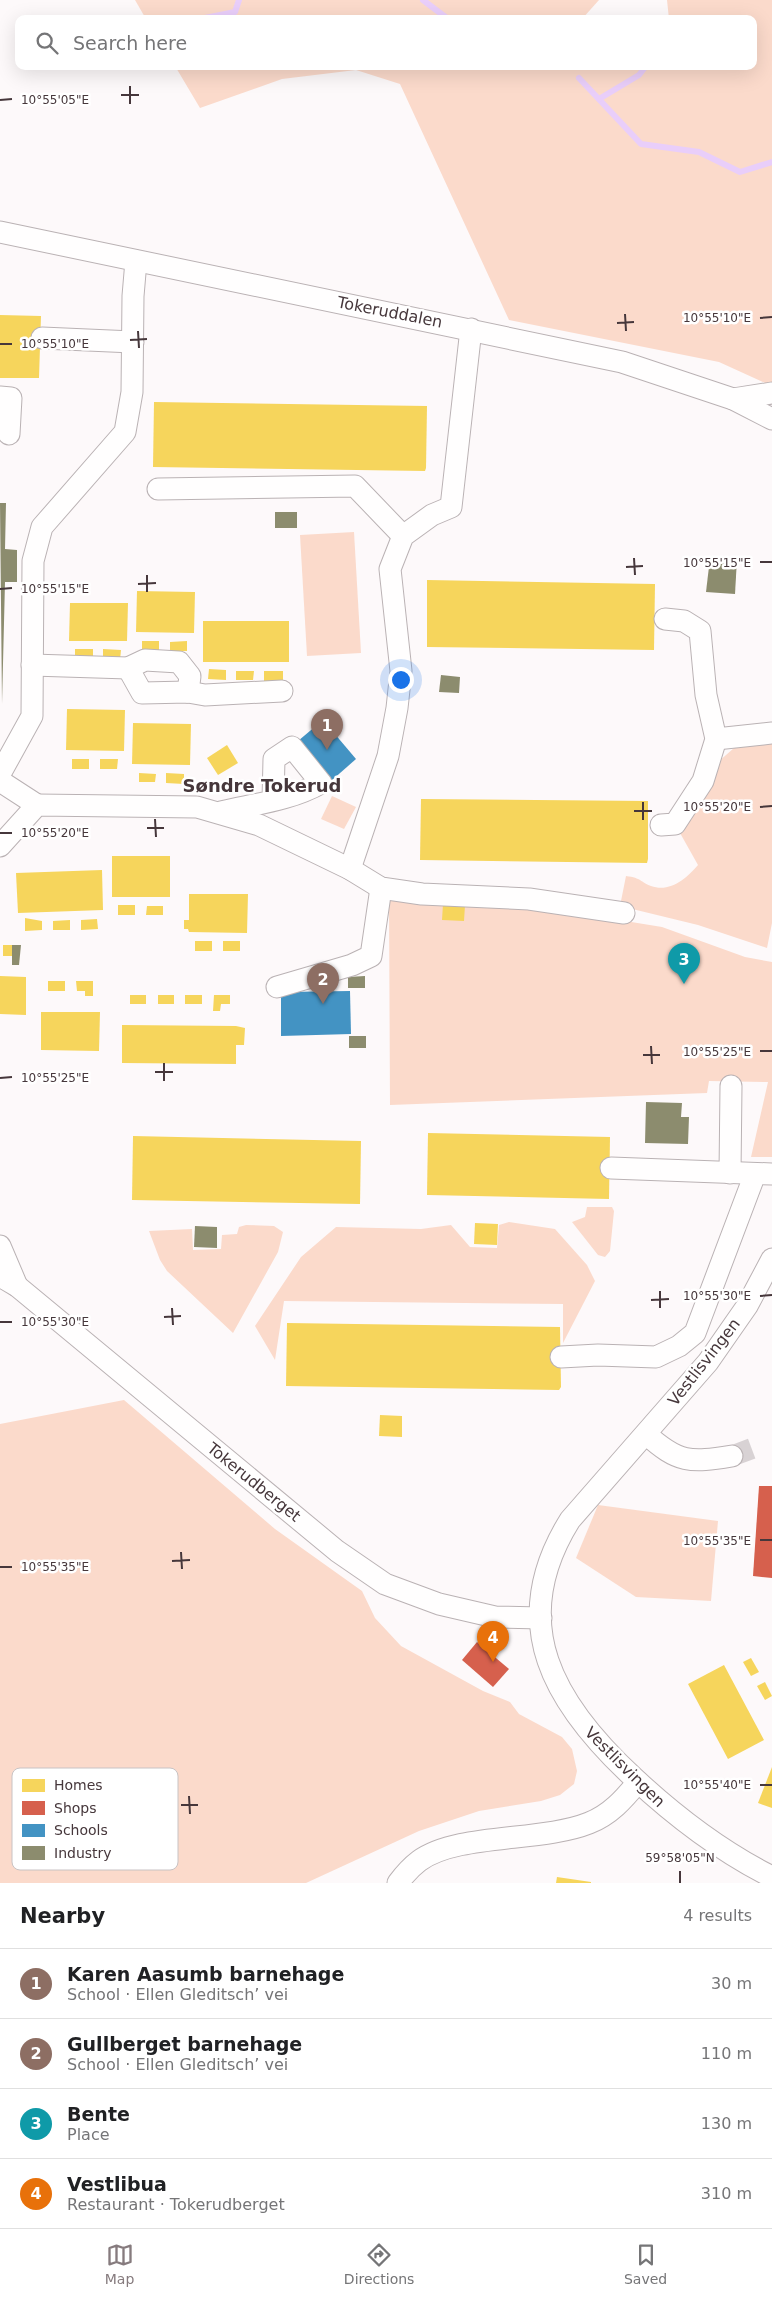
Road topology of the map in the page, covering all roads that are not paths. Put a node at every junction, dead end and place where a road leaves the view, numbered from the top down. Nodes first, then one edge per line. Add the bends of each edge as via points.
1 (0, 232) edge
2 (136, 261) junction
3 (471, 329) junction
4 (42, 338) dead end
5 (134, 342) junction
6 (772, 394) edge
7 (0, 397) edge
8 (733, 399) junction
9 (772, 419) edge
10 (8, 434) dead end
11 (158, 489) dead end
12 (403, 536) junction
13 (665, 619) dead end
14 (32, 665) junction
15 (128, 668) junction
16 (282, 691) dead end
17 (188, 692) junction
18 (772, 733) edge
19 (716, 739) junction
20 (0, 774) edge
21 (0, 782) edge
22 (273, 800) dead end
23 (37, 805) junction
24 (219, 813) junction
25 (661, 825) dead end
26 (0, 846) edge
27 (350, 869) junction
28 (381, 888) junction
29 (624, 913) dead end
30 (277, 987) dead end
31 (731, 1086) dead end
32 (611, 1168) dead end
33 (730, 1173) junction
34 (763, 1174) edge
35 (0, 1246) edge
36 (772, 1259) edge
37 (9, 1281) edge
38 (561, 1357) dead end
39 (646, 1434) junction
40 (732, 1456) tunnel mouth
41 (541, 1618) junction
42 (638, 1782) junction
43 (772, 1877) edge
44 (398, 1883) edge

1 - 2 street, Tokeruddalen
2 - 3 street, Tokeruddalen
2 - 5 street
3 - 8 street, Tokeruddalen via 622,362
3 - 12 street via 451,507
4 - 5 street
5 - 14 street via 132,392 125,432 42,527 33,561
6 - 8 street
7 - 10 street via 11,398
8 - 9 street, Tokeruddalen
11 - 12 street via 355,486
12 - 27 street via 390,568 401,671 397,708 388,756
13 - 19 street via 684,621 700,631 706,695
14 - 15 street
14 - 20 street via 32,716
15 - 17 street via 142,693
15 - 17 street via 145,660 179,662 190,676
16 - 17 street
18 - 19 street
19 - 25 street via 694,798 675,824
21 - 23 street
22 - 24 street
23 - 24 street via 197,807
23 - 26 street
24 - 27 street via 259,825
27 - 28 street
28 - 29 street via 422,894 529,899
28 - 30 street via 371,956 352,966
31 - 33 street
32 - 33 street
33 - 34 street
34 - 38 street via 695,1333 656,1357
35 - 37 street
36 - 39 street, Vestlisvingen via 747,1306 722,1343
37 - 41 street, Tokerudberget via 337,1551 385,1584 467,1612 495,1617
39 - 40 street via 662,1449 679,1458 700,1461
39 - 41 street, Vestlisvingen via 583,1505 558,1541 548,1562
41 - 42 street, Vestlisvingen via 554,1678 565,1700 603,1750
42 - 43 street, Vestlisvingen via 707,1840
42 - 44 street via 623,1800 590,1823 550,1833 447,1849 419,1860

